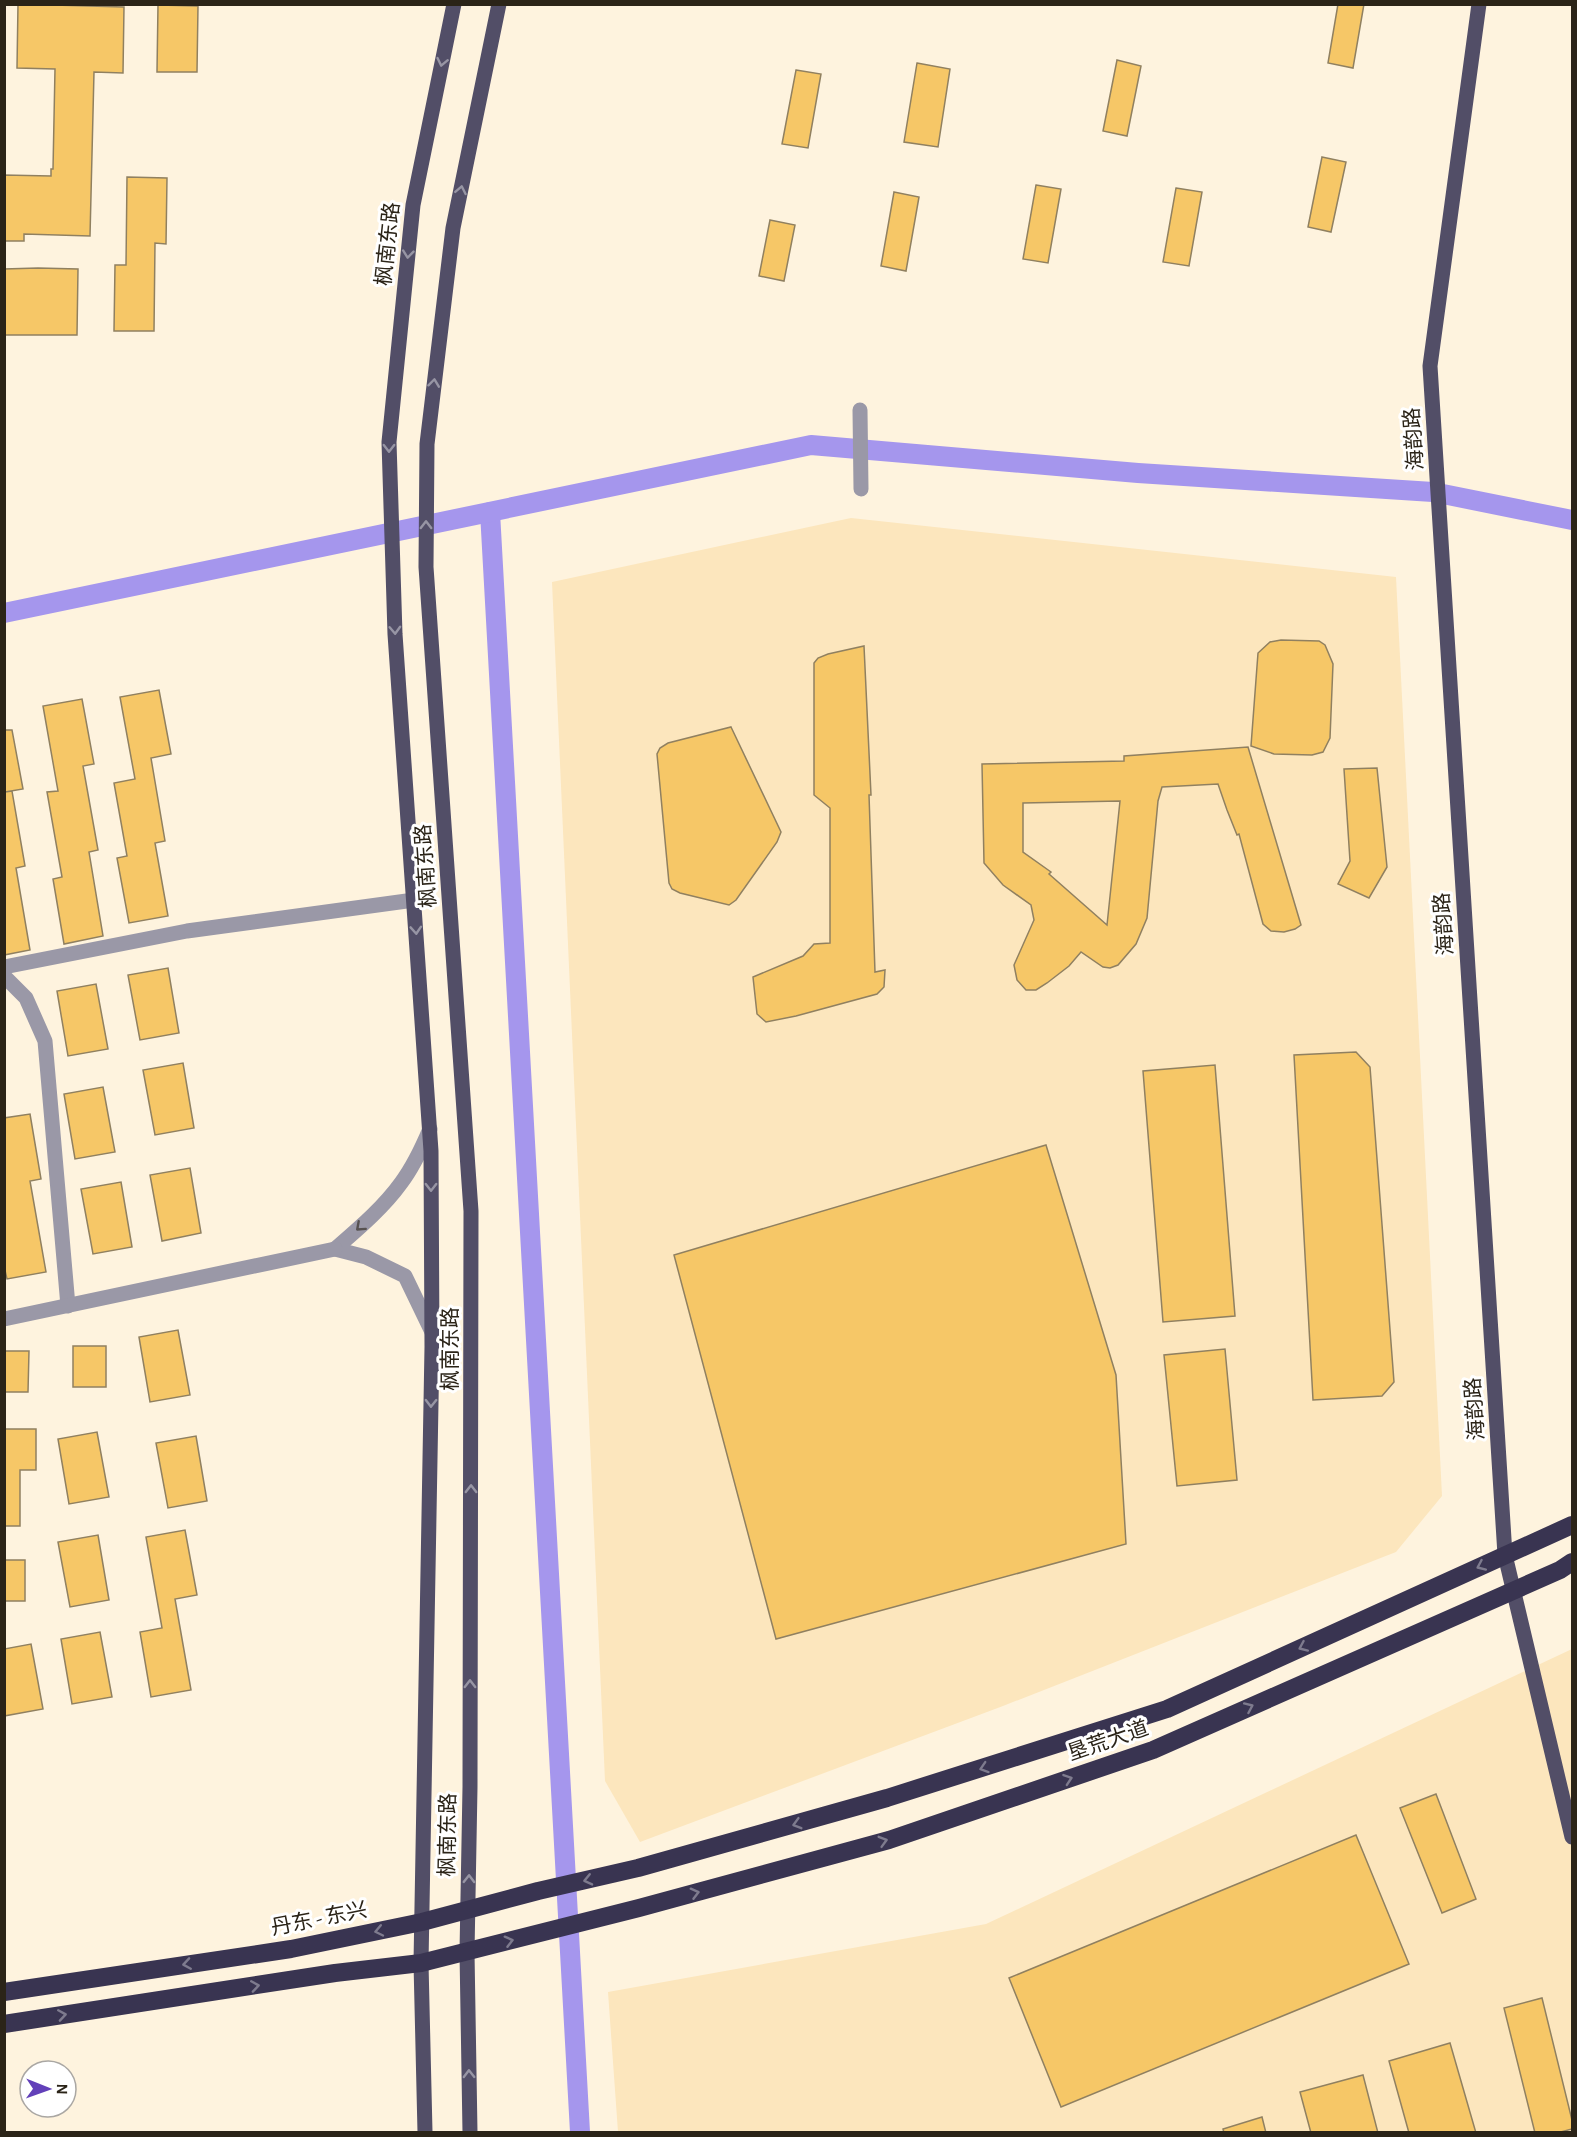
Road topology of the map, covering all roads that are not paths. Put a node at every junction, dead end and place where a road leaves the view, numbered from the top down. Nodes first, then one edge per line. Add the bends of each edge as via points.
1 (454, 4) edge
2 (499, 4) edge
3 (1479, 4) edge
4 (860, 410) dead end
5 (861, 489) dead end
6 (414, 900) junction
7 (4, 967) edge
8 (4, 976) edge
9 (430, 1129) junction
10 (335, 1249) junction
11 (68, 1306) junction
12 (4, 1319) edge
13 (432, 1332) junction
14 (1572, 1525) edge
15 (1505, 1556) junction
16 (1572, 1562) edge
17 (1513, 1590) junction
18 (1572, 1837) edge
19 (638, 1868) joint
20 (469, 1909) junction
21 (422, 1922) junction
22 (467, 1952) junction
23 (421, 1963) junction
24 (4, 1992) edge
25 (4, 2024) edge
26 (425, 2133) edge
27 (470, 2133) edge

1 -> 6 main road, 枫南东路 via 413,206 389,442 395,634
20 -> 2 main road, 枫南东路 via 471,1211 426,567 426,483 427,444 453,228
3 - 15 main road, 海韵路 via 1430,366
4 - 5 street
6 - 7 street via 187,931
6 -> 9 main road, 枫南东路
8 - 11 street via 26,998 45,1041
9 -> 10 street via 401,1183
9 -> 13 main road, 枫南东路
10 - 11 street
10 - 13 street via 366,1257 405,1276
11 - 12 street
13 -> 21 main road, 枫南东路
14 - 15 highway, 垦荒大道
15 - 17 main road, 海韵路
15 -> 19 highway, 垦荒大道 via 1167,1709 888,1798
16 - 17 highway, 垦荒大道
17 - 18 main road, 海韵路
22 -> 17 highway, 垦荒大道 via 889,1840 1153,1750
19 -> 20 highway, 丹东 - 东兴
20 - 21 highway, 丹东 - 东兴
20 - 22 main road, 枫南东路
21 - 23 main road, 枫南东路
21 -> 24 highway, 丹东 - 东兴 via 291,1949
22 - 23 highway
27 -> 22 main road, 枫南东路
25 -> 23 highway
23 - 26 main road, 枫南东路

